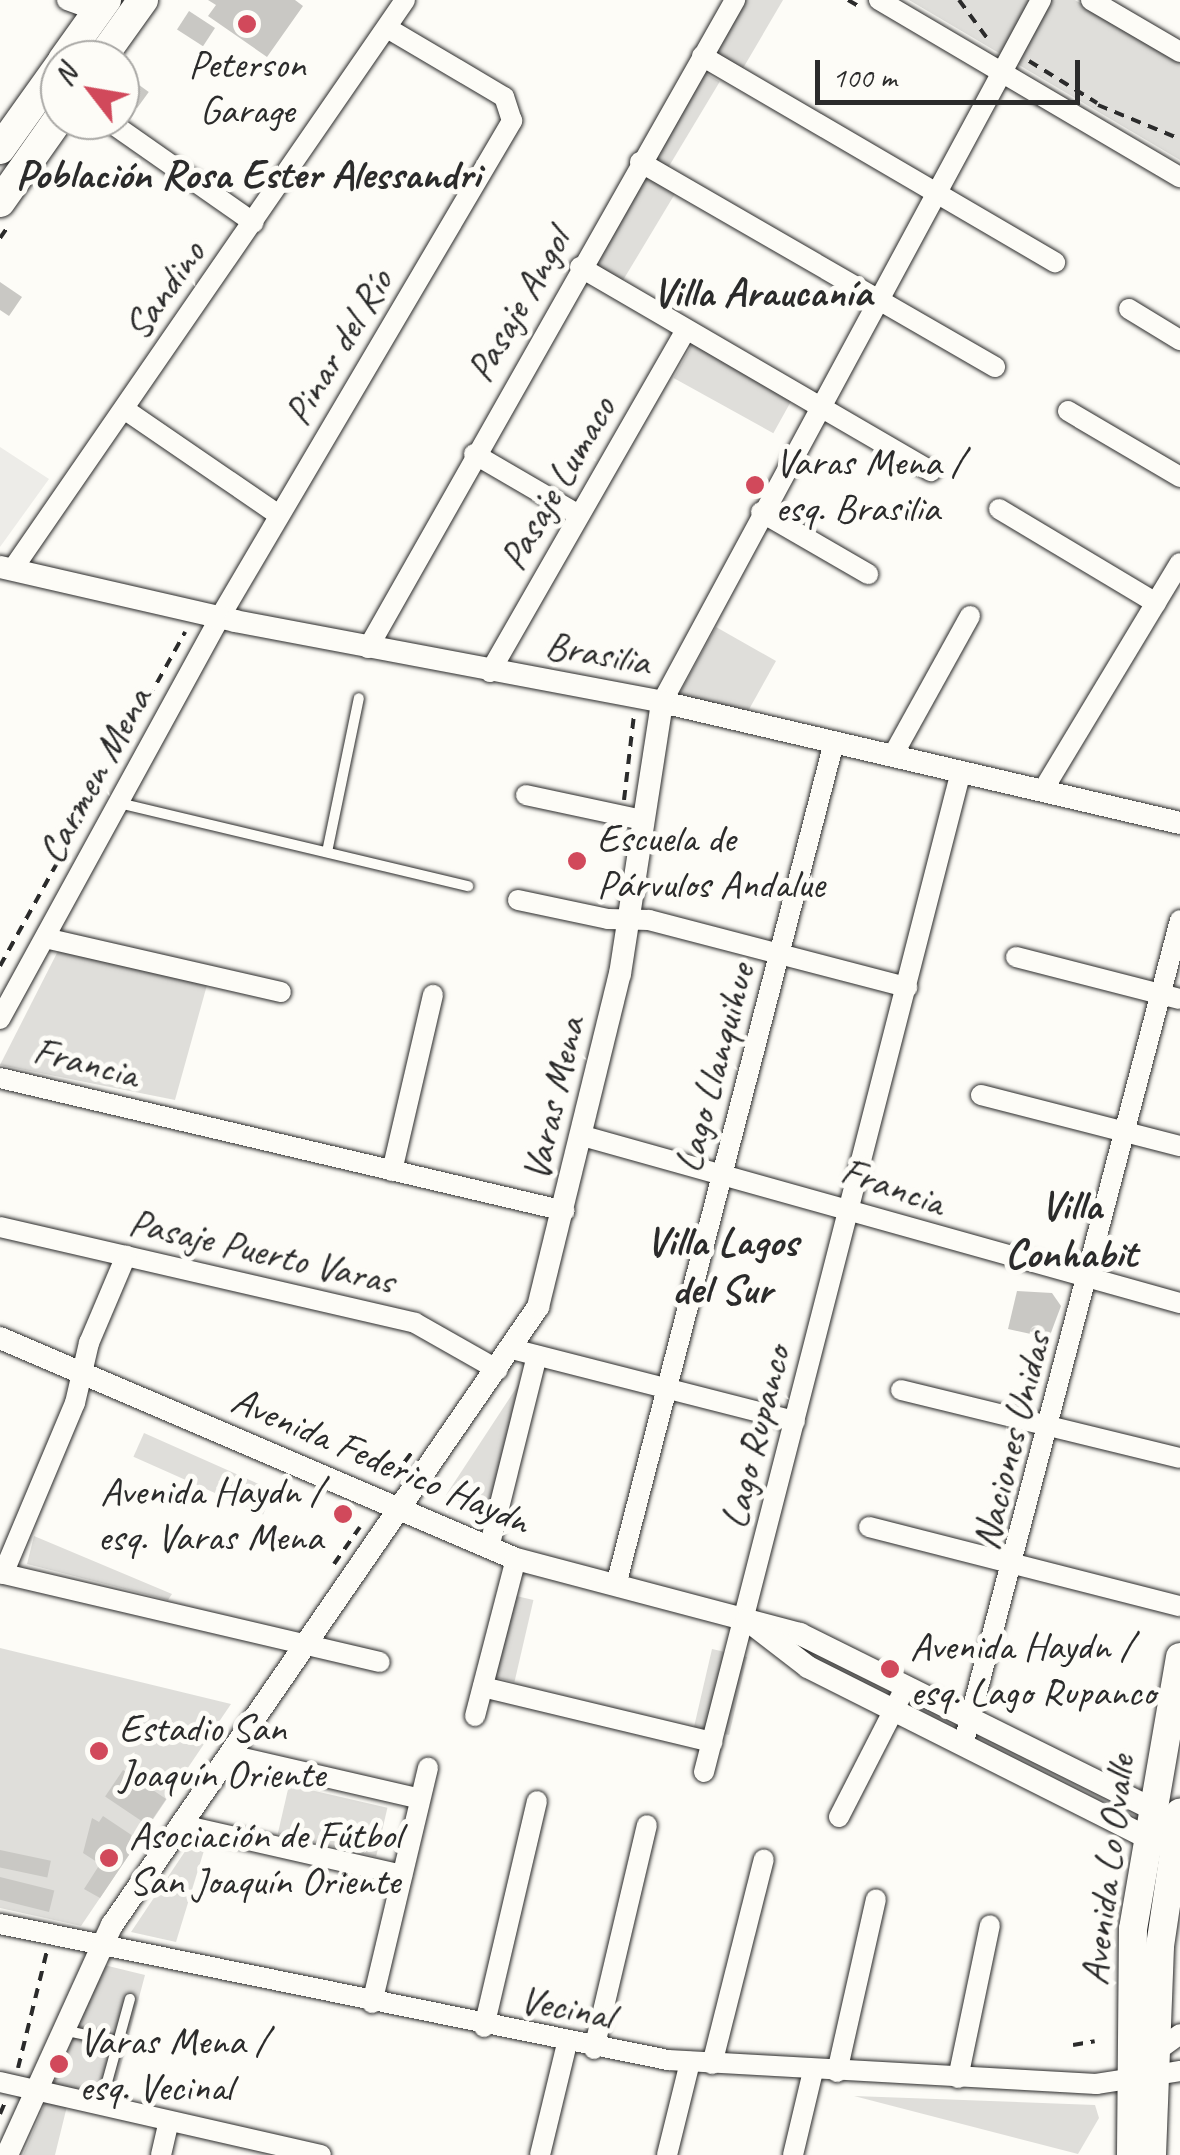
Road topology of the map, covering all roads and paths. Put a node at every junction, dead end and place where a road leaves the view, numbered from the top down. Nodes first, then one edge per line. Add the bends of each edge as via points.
1 (68, 0) edge
2 (142, 0) edge
3 (405, 0) edge
4 (735, 0) edge
5 (879, 0) edge
6 (960, 0) edge
7 (1041, 0) edge
8 (1091, 0) edge
9 (102, 5) edge
10 (389, 29) junction
11 (987, 38) dead end
12 (77, 40) edge
13 (114, 40) edge
14 (1180, 52) edge
15 (702, 56) junction
16 (1001, 72) junction
17 (40, 93) edge
18 (44, 140) edge
19 (136, 140) edge
20 (0, 150) edge
21 (640, 162) junction
22 (1180, 177) edge
23 (936, 193) junction
24 (0, 202) edge
25 (254, 222) junction
26 (1055, 262) dead end
27 (580, 267) junction
28 (878, 299) junction
29 (1129, 309) dead end
30 (686, 330) junction
31 (1180, 340) edge
32 (995, 367) dead end
33 (819, 406) junction
34 (124, 410) junction
35 (1068, 410) dead end
36 (474, 454) junction
37 (930, 471) dead end
38 (1180, 478) edge
39 (999, 509) dead end
40 (762, 512) junction
41 (279, 515) junction
42 (579, 515) junction
43 (1180, 564) edge
44 (6, 568) edge
45 (868, 574) dead end
46 (1166, 600) edge
47 (970, 616) dead end
48 (220, 617) junction
49 (185, 632) dead end
50 (368, 648) junction
51 (490, 672) junction
52 (359, 698) dead end
53 (662, 702) junction
54 (634, 715) dead end
55 (834, 742) junction
56 (893, 755) junction
57 (961, 771) junction
58 (1043, 790) junction
59 (526, 795) dead end
60 (119, 802) junction
61 (633, 818) junction
62 (1180, 823) edge
63 (326, 852) junction
64 (468, 886) dead end
65 (518, 900) dead end
66 (630, 920) junction
67 (1180, 920) edge
68 (45, 938) junction
69 (780, 953) junction
70 (1016, 958) dead end
71 (0, 966) edge
72 (907, 987) junction
73 (281, 992) dead end
74 (433, 995) dead end
75 (1170, 997) edge
76 (0, 1019) edge
77 (0, 1078) edge
78 (982, 1095) dead end
79 (1126, 1132) junction
80 (583, 1136) junction
81 (1180, 1146) edge
82 (392, 1170) junction
83 (723, 1172) junction
84 (850, 1207) junction
85 (565, 1211) junction
86 (0, 1227) edge
87 (126, 1256) junction
88 (1089, 1279) junction
89 (1180, 1303) edge
90 (0, 1338) edge
91 (512, 1349) junction
92 (537, 1356) junction
93 (498, 1370) junction
94 (82, 1373) junction
95 (668, 1388) junction
96 (902, 1390) dead end
97 (795, 1420) junction
98 (1051, 1426) junction
99 (415, 1447) dead end
100 (1180, 1458) edge
101 (394, 1476) dead end
102 (400, 1510) junction
103 (869, 1527) dead end
104 (489, 1548) junction
105 (516, 1559) junction
106 (1015, 1564) junction
107 (2, 1574) edge
108 (616, 1585) junction
109 (1180, 1606) edge
110 (745, 1617) junction
111 (308, 1643) junction
112 (1180, 1656) edge
113 (380, 1662) dead end
114 (483, 1686) junction
115 (906, 1686) junction
116 (893, 1710) junction
117 (475, 1716) dead end
118 (975, 1721) junction
119 (712, 1742) junction
120 (964, 1745) junction
121 (230, 1755) junction
122 (1058, 1763) junction
123 (428, 1768) dead end
124 (704, 1772) dead end
125 (1046, 1787) junction
126 (420, 1799) junction
127 (536, 1801) dead end
128 (839, 1817) dead end
129 (182, 1824) junction
130 (648, 1825) dead end
131 (1166, 1826) edge
132 (764, 1859) dead end
133 (402, 1874) junction
134 (876, 1899) dead end
135 (0, 1924) edge
136 (990, 1925) dead end
137 (51, 1934) junction
138 (100, 1945) junction
139 (130, 1999) dead end
140 (372, 2003) junction
141 (484, 2027) junction
142 (62, 2030) junction
143 (1180, 2034) edge
144 (1094, 2041) dead end
145 (118, 2042) junction
146 (568, 2044) junction
147 (1073, 2046) dead end
148 (594, 2049) junction
149 (690, 2062) junction
150 (712, 2064) junction
151 (1155, 2069) edge
152 (814, 2071) junction
153 (838, 2072) junction
154 (958, 2078) junction
155 (16, 2086) edge
156 (100, 2105) junction
157 (0, 2114) edge
158 (168, 2121) junction
159 (293, 2152) edge
160 (7, 2155) edge
161 (162, 2155) edge
162 (321, 2155) edge
163 (540, 2155) edge
164 (667, 2155) edge
165 (794, 2155) edge
166 (1131, 2155) edge
167 (1152, 2155) edge

1 - 9 street
2 - 13 main road
3 - 10 street, Sandino
4 - 15 street, Pasaje Angol
5 - 16 street
6 - 11 path
7 - 16 street, Varas Mena
8 - 14 street
9 - 12 main road
10 - 25 street, Sandino
10 - 41 street, Pinar del Río via 504,97 513,111
15 - 21 street, Pasaje Angol
15 - 23 street
16 - 22 street
16 - 23 street, Varas Mena
17 - 20 main road
18 - 24 main road
19 - 25 street
21 - 27 street, Pasaje Angol
21 - 28 street
23 - 26 street
23 - 28 street, Varas Mena
25 - 34 street, Sandino
27 - 30 street
27 - 36 street, Pasaje Angol
28 - 32 street
28 - 33 street, Varas Mena
29 - 31 street
30 - 33 street
30 - 42 street, Pasaje Lumaco
33 - 37 street
33 - 40 street, Varas Mena
34 - 41 street
34 - 44 street, Sandino
35 - 38 street
36 - 42 street
36 - 50 street, Pasaje Angol
39 - 46 street
40 - 45 street
40 - 53 street, Varas Mena
41 - 48 street, Pinar del Río
42 - 51 street, Pasaje Lumaco
43 - 46 street
44 - 48 street, Brasilia
46 - 58 street
47 - 56 street
48 - 50 street, Brasilia
48 - 60 street, Carmen Mena
49 - 71 path
50 - 51 street, Brasilia
51 - 53 street, Brasilia
52 - 63 lane
53 - 55 street, Brasilia
53 - 61 street, Varas Mena
54 - 61 path
55 - 56 street, Brasilia
55 - 69 street, Lago Llanquihue
56 - 57 street, Brasilia
57 - 58 street, Brasilia
57 - 72 street, Lago Rupanco
58 - 62 street, Brasilia
59 - 61 street
60 - 63 lane
60 - 68 street, Carmen Mena
61 - 66 street, Varas Mena
63 - 64 lane
65 - 66 street
66 - 69 street
66 - 80 street, Varas Mena
67 - 75 street, Naciones Unidas
68 - 73 street
68 - 76 street, Carmen Mena
69 - 72 street
69 - 83 street, Lago Llanquihue
70 - 75 street
72 - 84 street, Lago Rupanco
74 - 82 street
75 - 79 street, Naciones Unidas
77 - 82 street, Francia
78 - 79 street
79 - 81 street
79 - 88 street, Naciones Unidas
80 - 83 street, Francia
80 - 85 street, Varas Mena
82 - 85 street, Francia
83 - 84 street, Francia
83 - 95 street, Lago Llanquihue
84 - 88 street, Francia via 926,1237
84 - 97 street, Lago Rupanco
85 - 91 street, Varas Mena via 545,1291
86 - 87 street, Pasaje Puerto Varas
87 - 93 street, Pasaje Puerto Varas via 415,1323
87 - 94 street
88 - 89 street, Francia
88 - 98 street, Naciones Unidas
90 - 94 street, Avenida Federico Haydn
91 - 92 street
91 - 93 street, Varas Mena
92 - 95 street
92 - 104 street
93 - 102 street, Varas Mena
94 - 102 street, Avenida Federico Haydn
94 - 107 street
95 - 97 street
95 - 108 street, Lago Llanquihue
96 - 98 street
97 - 110 street, Lago Rupanco
98 - 100 street
98 - 106 street, Naciones Unidas
99 - 101 path
102 - 104 street, Avenida Federico Haydn
102 - 111 street, Varas Mena
103 - 106 street
104 - 105 street, Avenida Federico Haydn
105 - 108 street, Avenida Federico Haydn
105 - 114 street
106 - 109 street
106 - 118 street, Naciones Unidas
107 - 111 street
108 - 110 street, Avenida Federico Haydn
110 - 115 street, Avenida Federico Haydn via 800,1634
110 - 116 street, Avenida Federico Haydn via 790,1656
110 - 119 street, Lago Rupanco
111 - 113 street
111 - 121 street, Varas Mena
112 - 131 main road, Avenida Lo Ovalle
114 - 117 street
114 - 119 street
115 - 116 street
115 - 118 street, Avenida Federico Haydn
116 - 120 street, Avenida Federico Haydn
116 - 128 street
118 - 120 street, Naciones Unidas
118 - 122 street, Avenida Federico Haydn
119 - 124 street, Lago Rupanco
120 - 125 street, Avenida Federico Haydn
121 - 126 street
121 - 129 street, Varas Mena
122 - 125 street
122 - 131 street, Avenida Federico Haydn
123 - 126 street
125 - 131 street, Avenida Federico Haydn
126 - 133 street
127 - 141 street
129 - 133 street
129 - 138 street, Varas Mena
130 - 148 street
131 - 151 main road, Avenida Lo Ovalle
131 - 151 main road, Avenida Lo Ovalle via 1130,1957
132 - 150 street
133 - 140 street
134 - 153 street
135 - 137 street, Vecinal
136 - 154 street
137 - 138 street, Vecinal
137 - 155 path
138 - 140 street, Vecinal
138 - 142 street, Varas Mena
139 - 145 lane
140 - 141 street, Vecinal
141 - 146 street, Vecinal
142 - 145 lane
142 - 155 street, Varas Mena
143 - 151 street
144 - 147 path
145 - 156 lane
146 - 148 street, Vecinal
146 - 163 street
148 - 149 street, Vecinal
149 - 150 street, Vecinal
149 - 164 street
150 - 152 street, Vecinal
151 - 154 street, Vecinal
151 - 166 main road, Avenida Lo Ovalle
151 - 167 main road, Avenida Lo Ovalle
152 - 153 street, Vecinal
152 - 165 street
153 - 154 street, Vecinal
155 - 156 street
155 - 157 path
155 - 160 street, Varas Mena
156 - 158 street
158 - 159 street
158 - 161 street
159 - 162 street

